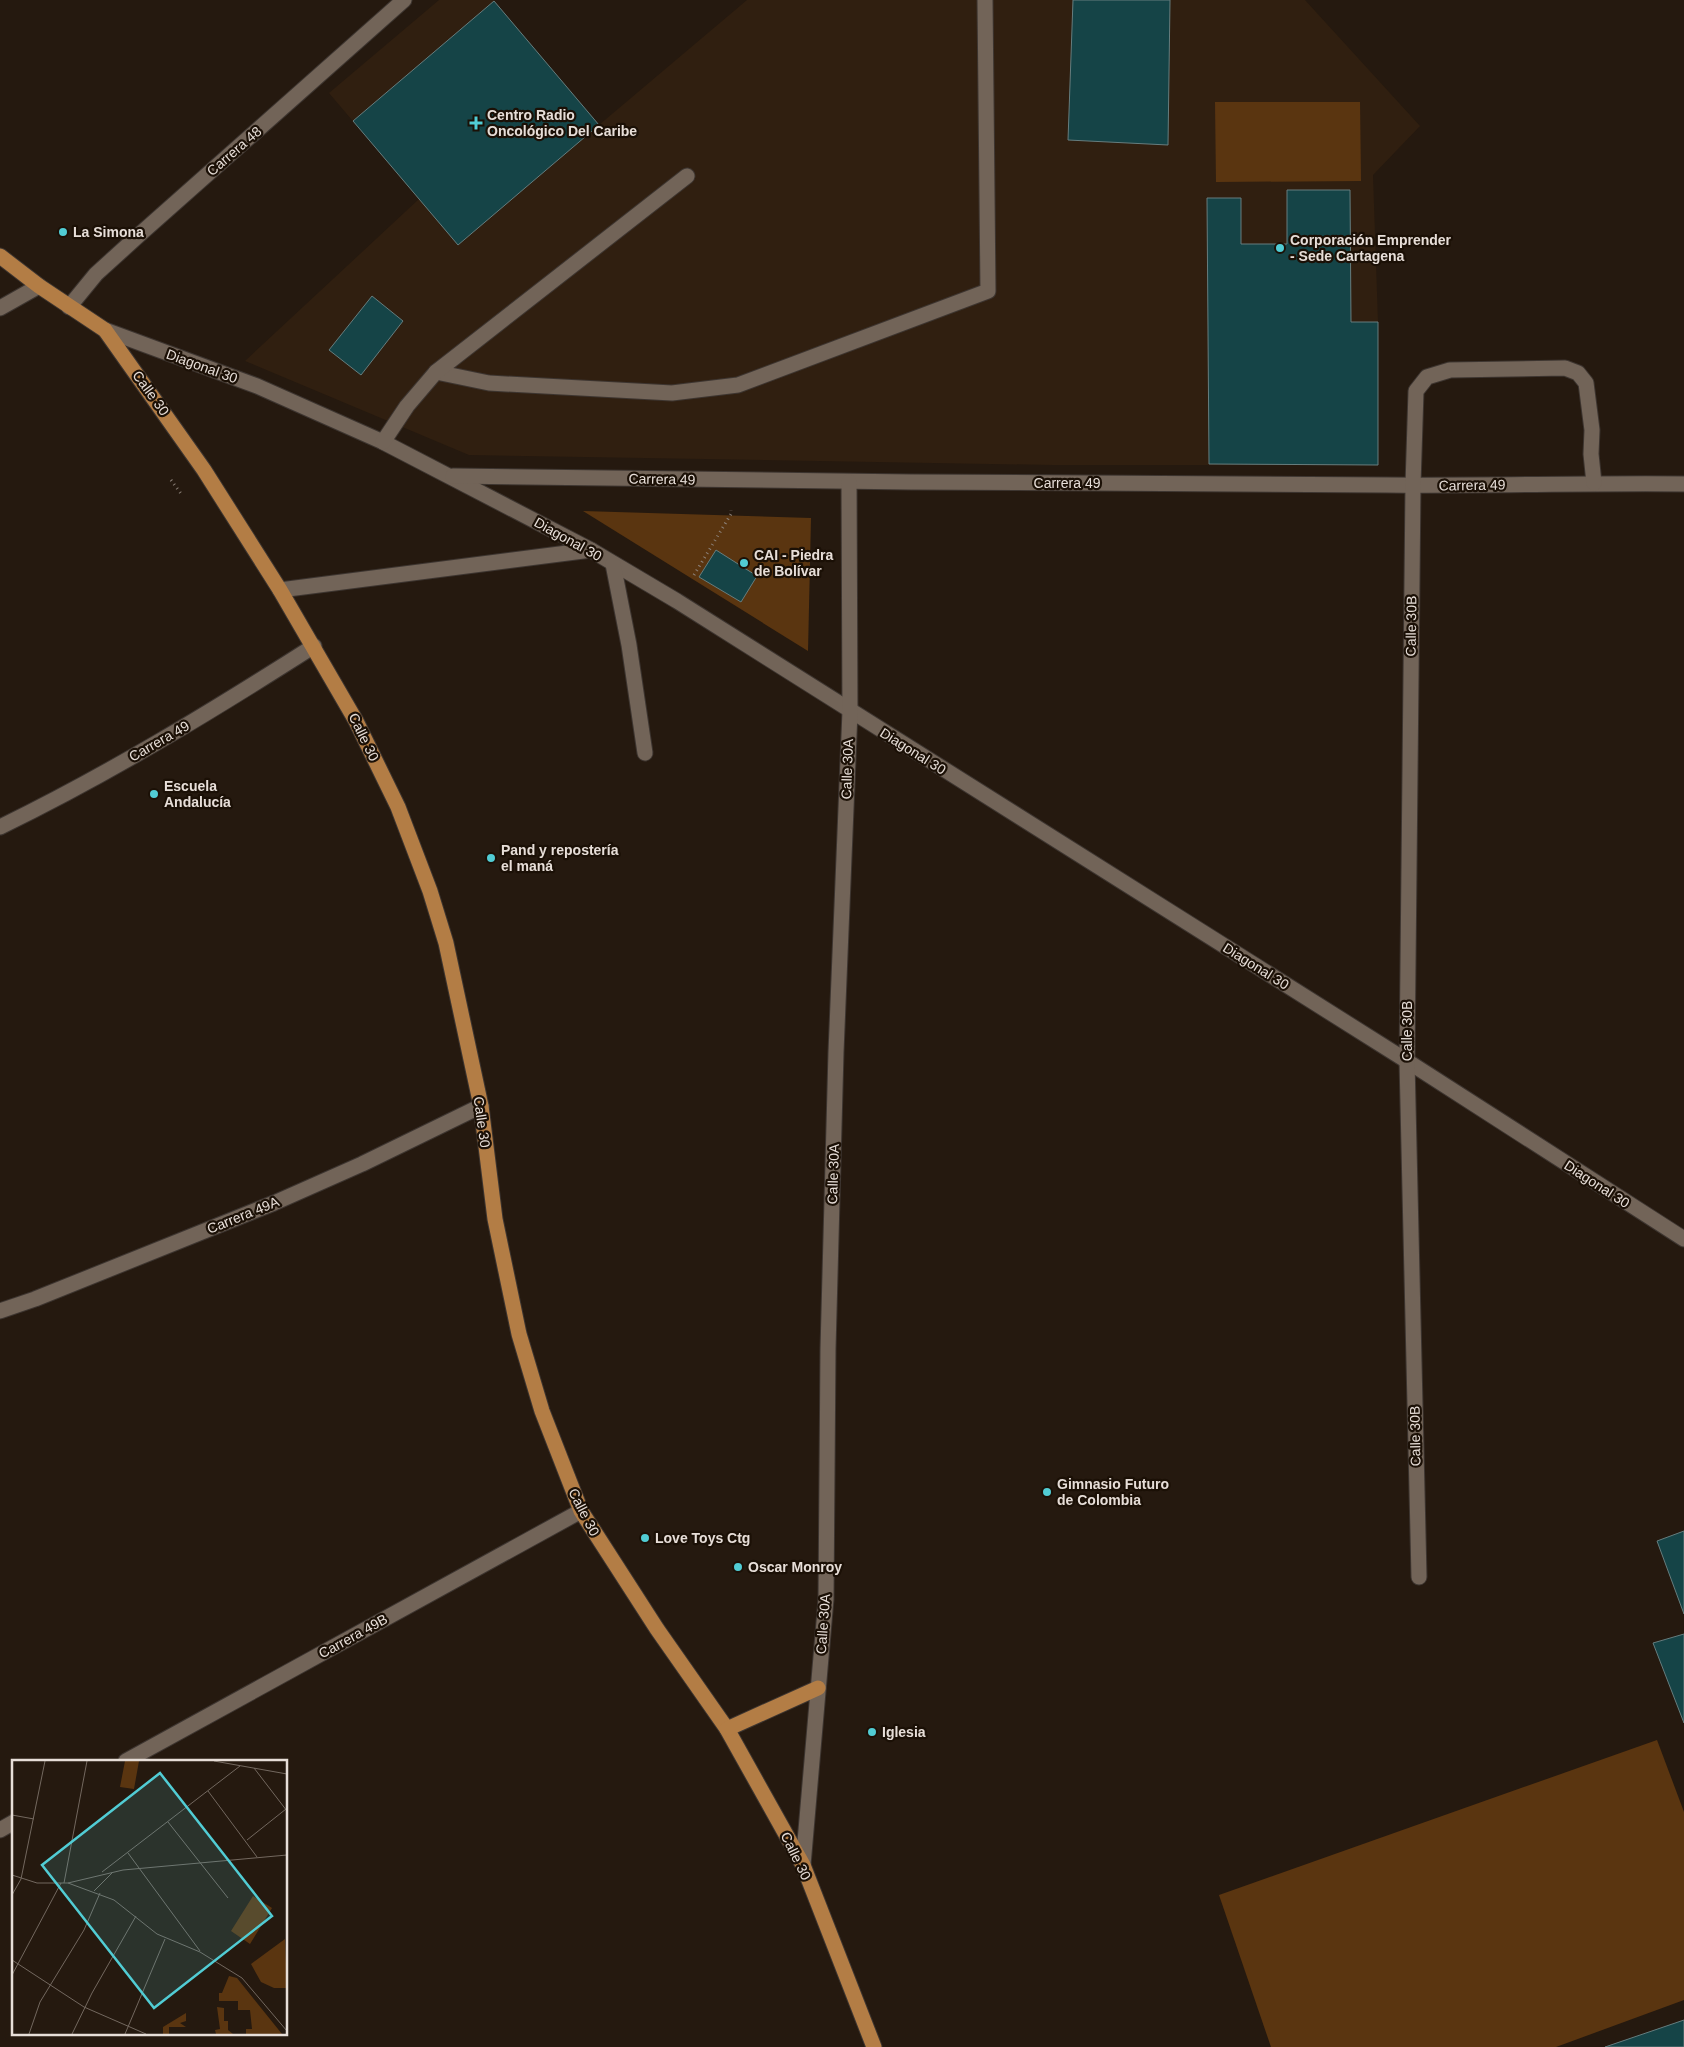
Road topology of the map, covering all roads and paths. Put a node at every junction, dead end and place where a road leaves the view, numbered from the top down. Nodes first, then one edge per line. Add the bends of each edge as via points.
1 (404, 0) edge
2 (985, 0) edge
3 (688, 176) dead end
4 (0, 256) edge
5 (39, 286) junction
6 (70, 307) junction
7 (0, 308) edge
8 (105, 330) junction
9 (436, 372) junction
10 (383, 442) junction
11 (168, 474) dead end
12 (450, 476) junction
13 (849, 482) junction
14 (1594, 483) junction
15 (1684, 484) edge
16 (1413, 486) junction
17 (184, 498) dead end
18 (731, 514) dead end
19 (591, 550) junction
20 (613, 564) junction
21 (692, 579) dead end
22 (280, 590) junction
23 (314, 646) junction
24 (850, 711) junction
25 (646, 752) dead end
26 (0, 827) edge
27 (1407, 1061) junction
28 (481, 1106) junction
29 (1684, 1239) edge
30 (0, 1311) edge
31 (581, 1511) junction
32 (1419, 1577) dead end
33 (818, 1688) junction
34 (727, 1729) junction
35 (128, 1760) edge
36 (12, 1823) edge
37 (0, 1830) edge
38 (803, 1864) junction
39 (874, 2047) edge

1 - 6 street, Carrera 48 via 96,274
2 - 9 street via 988,290 738,385 672,393 489,383
3 - 9 street
4 - 5 main road, Calle 30
5 - 6 main road, Calle 30
5 - 7 street
6 - 8 main road, Calle 30
8 - 10 street, Diagonal 30 via 257,386
8 - 22 main road, Calle 30 via 204,470
9 - 10 street via 407,406
10 - 12 street, Diagonal 30
11 - 17 path
12 - 13 street, Carrera 49
12 - 19 street, Diagonal 30
13 - 16 street, Carrera 49
13 - 24 street, Calle 30A
14 - 15 street, Carrera 49
14 - 16 street, Carrera 49
14 - 16 street, Calle 30B via 1586,383 1578,373 1565,368 1450,370 1427,376 1416,391
16 - 27 street, Calle 30B
18 - 21 path
19 - 20 street, Diagonal 30
19 - 22 street
20 - 24 street, Diagonal 30
20 - 25 street
22 - 23 main road, Calle 30
23 - 26 street, Carrera 49 via 122,763
23 - 28 main road, Calle 30 via 356,721 398,807 430,891 446,943
24 - 27 street, Diagonal 30
24 - 33 street, Calle 30A via 828,1349 826,1599
27 - 29 street, Diagonal 30
27 - 32 street, Calle 30B
28 - 30 street, Carrera 49A via 274,1203
28 - 31 main road, Calle 30 via 495,1219 519,1334 542,1411
31 - 34 main road, Calle 30
31 - 35 street, Carrera 49B
33 - 34 main road
33 - 38 street, Calle 30A
34 - 38 main road, Calle 30
36 - 37 street
38 - 39 main road, Calle 30

